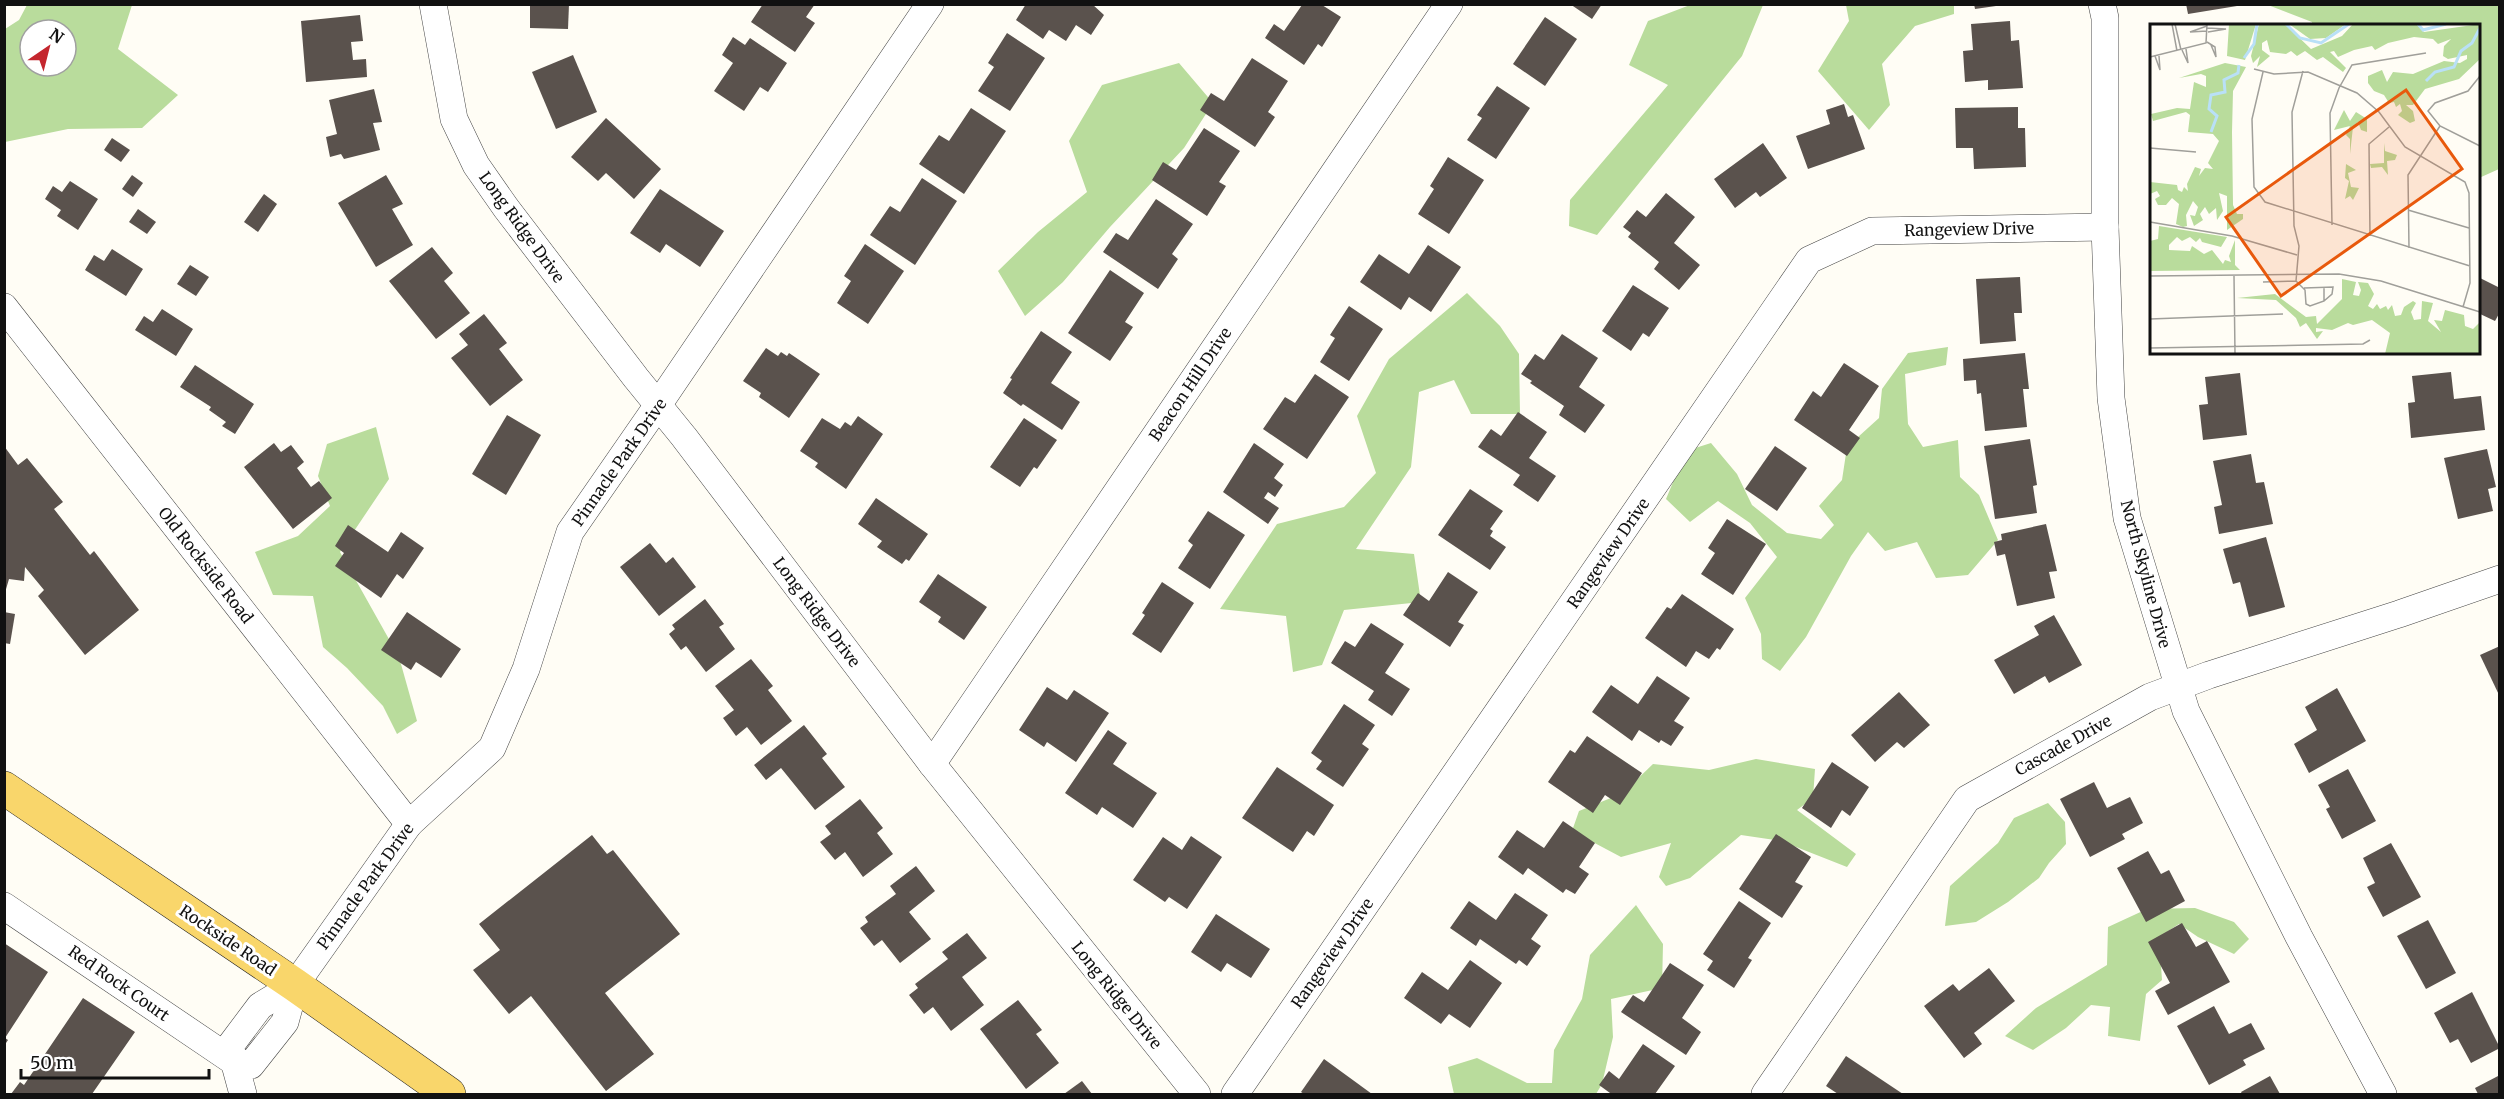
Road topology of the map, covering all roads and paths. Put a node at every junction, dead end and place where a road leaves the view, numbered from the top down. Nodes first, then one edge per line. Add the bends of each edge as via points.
1 (433, 4) edge
2 (930, 4) edge
3 (1449, 4) edge
4 (2102, 4) edge
5 (2105, 227) junction
6 (4, 307) edge
7 (658, 405) junction
8 (2499, 579) edge
9 (2177, 686) junction
10 (932, 764) junction
11 (4, 788) edge
12 (409, 824) junction
13 (4, 906) edge
14 (295, 985) junction
15 (233, 1061) junction
16 (243, 1095) edge
17 (449, 1095) edge
18 (1197, 1095) edge
19 (1235, 1095) edge
20 (1765, 1095) edge
21 (2383, 1095) edge

1 - 7 street, Long Ridge Drive via 454,119 477,165
2 - 7 street, Pinnacle Park Drive
3 - 10 street, Beacon Hill Drive
4 - 5 street, North Skyline Drive
5 - 9 street, North Skyline Drive via 2111,398 2127,518
5 - 19 street, Rangeview Drive via 1872,231 1809,260
6 - 12 street, Old Rockside Road
7 - 10 street, Long Ridge Drive
7 - 12 street, Pinnacle Park Drive via 570,532 526,669 492,748
8 - 9 street, Cascade Drive
9 - 20 street, Cascade Drive via 2150,697 1966,799
9 - 21 street, North Skyline Drive via 2299,937
10 - 18 street, Long Ridge Drive
11 - 14 main road, Rockside Road
12 - 14 street, Pinnacle Park Drive
13 - 15 street, Red Rock Court
14 - 15 street via 285,1022 251,1065
14 - 17 main road, Rockside Road
15 - 16 street

